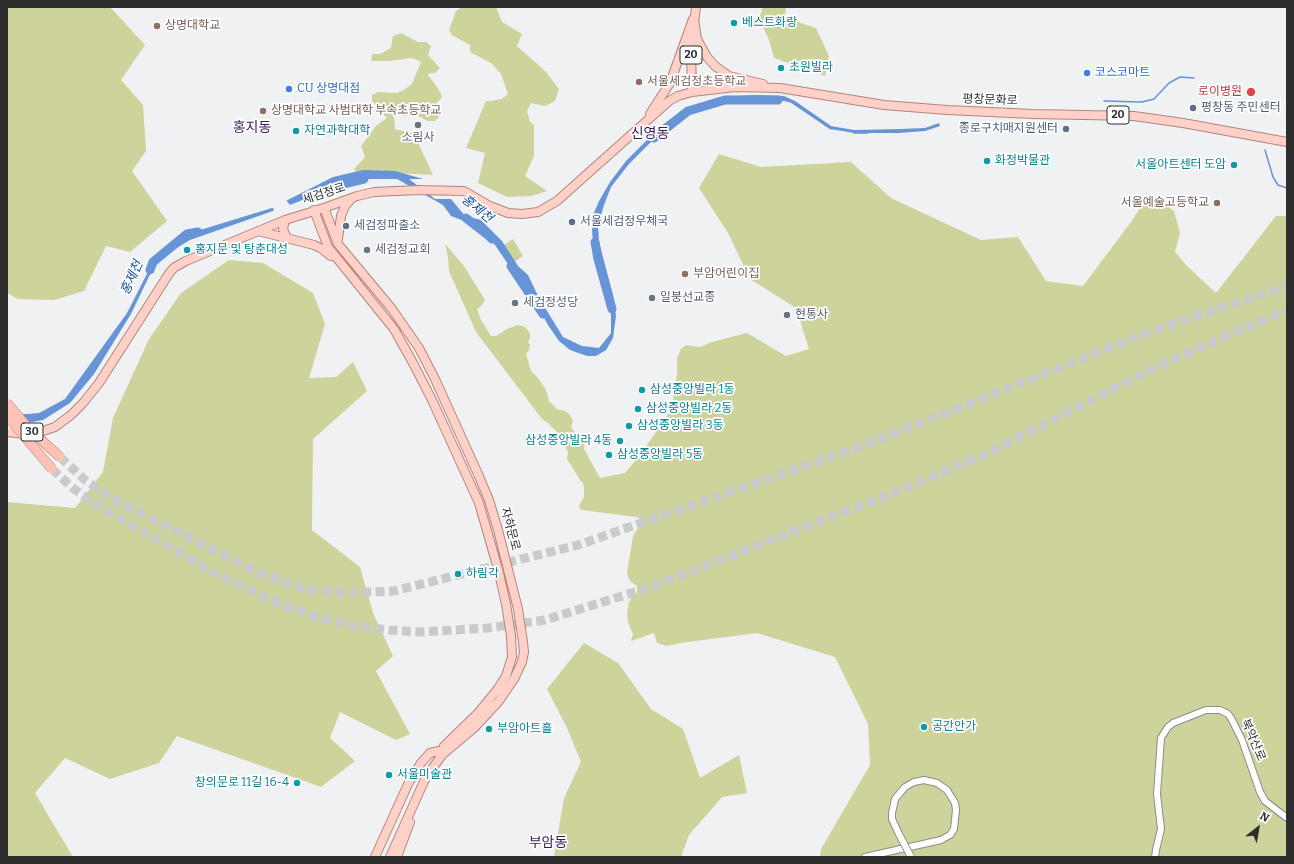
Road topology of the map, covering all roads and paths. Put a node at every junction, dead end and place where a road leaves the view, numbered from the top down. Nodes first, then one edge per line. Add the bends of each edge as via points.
1 (696, 7) edge
2 (694, 18) junction
3 (780, 88) junction
4 (692, 92) junction
5 (640, 127) junction
6 (1287, 142) edge
7 (352, 198) junction
8 (324, 208) junction
9 (314, 210) junction
10 (285, 220) junction
11 (258, 231) junction
12 (287, 238) junction
13 (338, 244) junction
14 (344, 266) junction
15 (7, 402) edge
16 (7, 416) edge
17 (7, 426) edge
18 (7, 432) edge
19 (21, 434) junction
20 (60, 457) tunnel mouth
21 (52, 468) tunnel mouth
22 (439, 751) junction
23 (426, 777) junction
24 (1287, 818) edge
25 (375, 857) edge
26 (384, 857) edge
27 (390, 857) edge
28 (397, 857) edge
29 (865, 857) edge
30 (911, 857) edge
31 (1155, 857) edge

1 - 2 main road, 20
2 - 3 main road via 697,39 707,57 722,73
2 - 4 main road, 20 via 691,49
2 - 5 main road via 670,83
3 - 4 main road, 평창문화로 / 20 via 734,87
3 - 6 main road, 평창문화로 / 20 via 877,104 939,109 1134,116
4 - 5 main road, 세검정로 via 669,101
5 - 7 main road, 세검정로 via 557,201 538,212 508,213 464,191 374,192
7 - 8 main road, 세검정로
7 - 13 main road via 341,216
8 - 9 main road, 세검정로
8 - 13 main road, 자하문로
9 - 10 main road, 세검정로
9 - 14 main road, 자하문로 via 328,247
10 - 11 main road, 세검정로
10 - 12 main road via 283,229
11 - 12 main road
11 - 19 main road, 세검정로 via 175,267 99,383 83,403 71,416 55,427 31,434
12 - 14 main road via 314,245
13 - 23 main road, 자하문로 via 405,326 429,368 489,500 518,609 524,652 514,679 500,701 474,728 442,755
14 - 22 main road, 자하문로 via 394,329 432,400 479,503 506,604 512,657 506,676 478,713
15 - 20 highway, 30, bridge via 29,429
16 - 21 highway, 30, bridge
17 - 19 main road
18 - 19 main road, 세검정로
22 - 25 main road via 430,752 420,763
22 - 26 main road, 자하문로 via 411,795
23 - 27 main road, 자하문로
23 - 28 main road via 426,786
24 - 31 street, 북악산로 via 1265,801 1237,727 1228,714 1220,710 1206,710 1173,723 1161,738 1157,786 1161,829
29 - 30 street, bridge via 941,840 950,835 954,829 955,803 947,790 937,783 924,780 914,782 905,787 895,799 892,819 898,832

